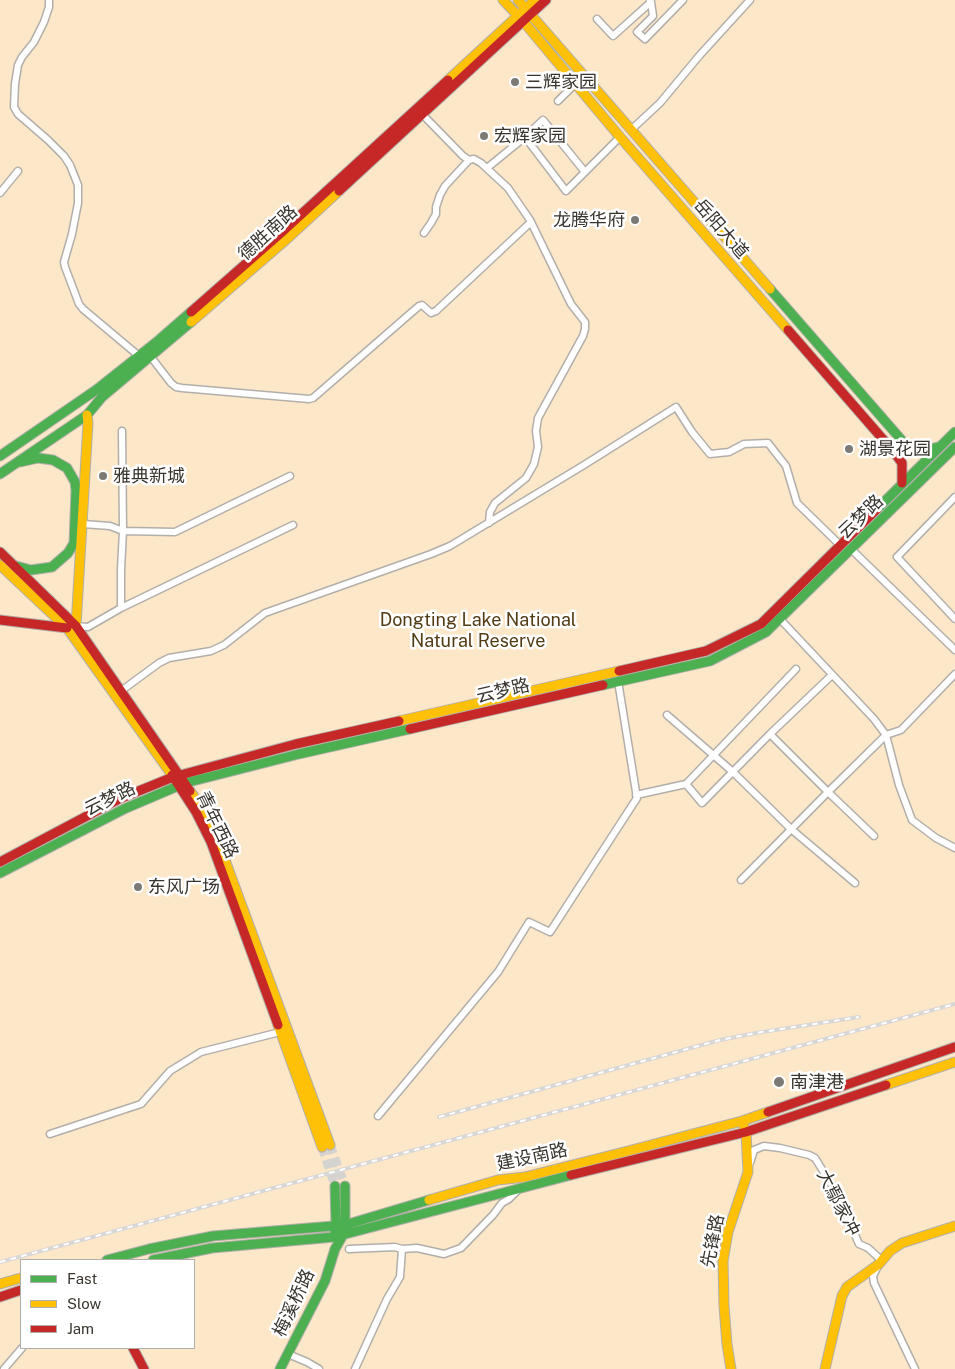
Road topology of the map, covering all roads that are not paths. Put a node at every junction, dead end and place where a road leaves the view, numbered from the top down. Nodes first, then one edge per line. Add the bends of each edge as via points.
1 (49, 0) edge
2 (503, 0) edge
3 (518, 0) edge
4 (535, 0) edge
5 (546, 0) edge
6 (682, 0) edge
7 (750, 0) edge
8 (650, 1) edge
9 (528, 11) junction
10 (520, 19) junction
11 (597, 19) dead end
12 (575, 84) junction
13 (558, 101) dead end
14 (422, 114) junction
15 (545, 114) dead end
16 (632, 129) junction
17 (525, 137) junction
18 (620, 137) junction
19 (469, 160) junction
20 (487, 168) junction
21 (18, 171) dead end
22 (584, 172) junction
23 (0, 193) edge
24 (531, 222) junction
25 (424, 233) dead end
26 (139, 356) junction
27 (151, 357) junction
28 (86, 415) junction
29 (122, 431) dead end
30 (955, 432) edge
31 (939, 447) junction
32 (953, 453) edge
33 (0, 456) edge
34 (13, 465) junction
35 (0, 474) edge
36 (290, 476) dead end
37 (902, 483) junction
38 (955, 497) edge
39 (489, 523) junction
40 (83, 524) junction
41 (292, 525) dead end
42 (123, 531) junction
43 (840, 545) junction
44 (851, 549) junction
45 (0, 552) edge
46 (12, 564) junction
47 (0, 565) edge
48 (121, 608) junction
49 (954, 618) edge
50 (780, 619) junction
51 (0, 620) edge
52 (72, 627) junction
53 (955, 650) edge
54 (796, 669) dead end
55 (955, 674) edge
56 (832, 675) junction
57 (618, 681) junction
58 (121, 691) junction
59 (667, 715) dead end
60 (770, 734) junction
61 (886, 735) junction
62 (713, 756) junction
63 (733, 772) junction
64 (179, 780) junction
65 (686, 784) junction
66 (828, 792) junction
67 (636, 795) junction
68 (792, 829) junction
69 (874, 836) dead end
70 (955, 848) edge
71 (1, 860) edge
72 (0, 873) edge
73 (741, 880) dead end
74 (855, 883) dead end
75 (280, 1032) junction
76 (955, 1046) edge
77 (955, 1062) edge
78 (378, 1116) dead end
79 (742, 1122) junction
80 (746, 1132) junction
81 (50, 1134) dead end
82 (748, 1172) junction
83 (340, 1186) tunnel mouth
84 (519, 1189) junction
85 (955, 1226) edge
86 (340, 1231) junction
87 (349, 1249) dead end
88 (402, 1249) junction
89 (111, 1259) edge
90 (158, 1259) edge
91 (879, 1264) junction
92 (20, 1278) edge
93 (0, 1284) edge
94 (20, 1291) edge
95 (0, 1297) edge
96 (21, 1349) edge
97 (134, 1349) edge
98 (288, 1354) junction
99 (4, 1369) edge
100 (144, 1369) edge
101 (280, 1369) edge
102 (319, 1369) edge
103 (355, 1369) edge
104 (731, 1369) edge
105 (825, 1369) edge
106 (915, 1369) edge

1 - 26 street via 44,22 18,65 14,107 64,156 78,185 78,203 64,262 79,304
2 - 10 main road, 岳阳大道
3 - 9 main road, 岳阳大道
4 - 9 main road, 德胜南路
5 - 9 main road, 德胜南路
6 - 8 street via 646,39 637,32 653,16
7 - 16 street via 660,103
8 - 11 street via 614,36
9 - 10 main road, 德胜南路
9 - 16 main road, 岳阳大道
10 - 12 main road, 岳阳大道
10 - 14 main road, 德胜南路
10 - 26 main road, 德胜南路
12 - 13 street
12 - 18 main road, 岳阳大道
14 - 19 street
14 - 27 main road, 德胜南路 via 289,237
15 - 20 street
16 - 31 main road, 岳阳大道 via 905,444 918,450
17 - 20 street
17 - 22 street via 543,120
17 - 22 street via 566,191
18 - 22 street
18 - 37 main road, 岳阳大道 via 894,452 902,463
19 - 20 street via 474,159
19 - 25 street via 442,191 436,214
20 - 24 street via 508,188
21 - 23 street
24 - 27 street via 436,311 432,313 419,306 313,398 176,387
24 - 39 street via 571,304 585,322 585,328 538,418 537,454 530,471 495,504
26 - 33 main road, 德胜南路
27 - 28 main road, 德胜南路 via 102,397
28 - 34 main road, 德胜南路
28 - 40 main road
29 - 42 street
30 - 31 main road
31 - 37 main road
32 - 44 main road, 云梦路
34 - 35 main road, 德胜南路
34 - 46 main road via 38,458 52,460 67,468 76,490 74,542 68,553 52,567 42,569 31,570
36 - 42 street via 175,532
37 - 43 main road
38 - 49 street via 897,558
39 - 43 street via 676,407 710,454 729,452 744,444 768,443 786,466 797,503
39 - 58 street via 440,551 266,612 224,645 169,658
40 - 42 street via 110,526
40 - 52 main road
41 - 48 street
42 - 48 street
43 - 64 main road via 761,624 706,651 296,744
44 - 50 main road, 云梦路
44 - 53 street
45 - 46 main road, 青年西路
46 - 52 main road, 青年西路
47 - 52 main road, 青年西路
48 - 52 street via 88,627
50 - 56 street
50 - 57 main road, 云梦路 via 766,632 710,660
51 - 52 main road
52 - 58 main road, 青年西路
52 - 64 main road, 青年西路
54 - 62 street
55 - 61 street via 901,730
56 - 60 street
56 - 61 street
57 - 64 main road, 云梦路
57 - 67 street
58 - 64 main road, 青年西路
59 - 62 street
60 - 63 street
60 - 66 street
61 - 66 street
61 - 70 street via 912,820
62 - 63 street
62 - 65 street
63 - 65 street via 702,803
63 - 68 street
64 - 71 main road via 119,799
64 - 72 main road, 云梦路
64 - 75 main road, 青年西路 via 211,842
64 - 75 main road, 青年西路 via 202,808 215,833 326,1146
65 - 67 street
66 - 68 street
66 - 69 street
67 - 78 street via 550,932 529,922 498,972
68 - 73 street
68 - 74 street
75 - 81 street via 201,1052 170,1071 141,1104
76 - 79 main road, 建设南路
77 - 80 main road, 建设南路
79 - 80 main road, 先锋路
79 - 86 main road, 建设南路 via 525,1177 498,1180
80 - 82 main road, 先锋路
80 - 84 main road, 建设南路
82 - 91 street, 大鄢家冲 via 754,1150 764,1146 815,1158 836,1192 859,1244 879,1258
82 - 104 main road, 先锋路 via 728,1232 723,1261
83 - 86 main road
84 - 86 main road, 建设南路
84 - 88 street via 502,1202 461,1248 444,1254 417,1248
85 - 91 main road via 902,1243
86 - 89 main road, 建设南路 via 264,1231 213,1236
86 - 90 main road, 建设南路 via 212,1248
86 - 98 main road, 梅溪桥路 via 325,1281
87 - 88 street
88 - 103 street via 400,1277
91 - 105 main road via 854,1281 842,1296
91 - 106 street via 873,1276 874,1283
92 - 93 main road
94 - 95 main road
96 - 99 street
97 - 100 main road
98 - 101 main road, 梅溪桥路
98 - 102 street

